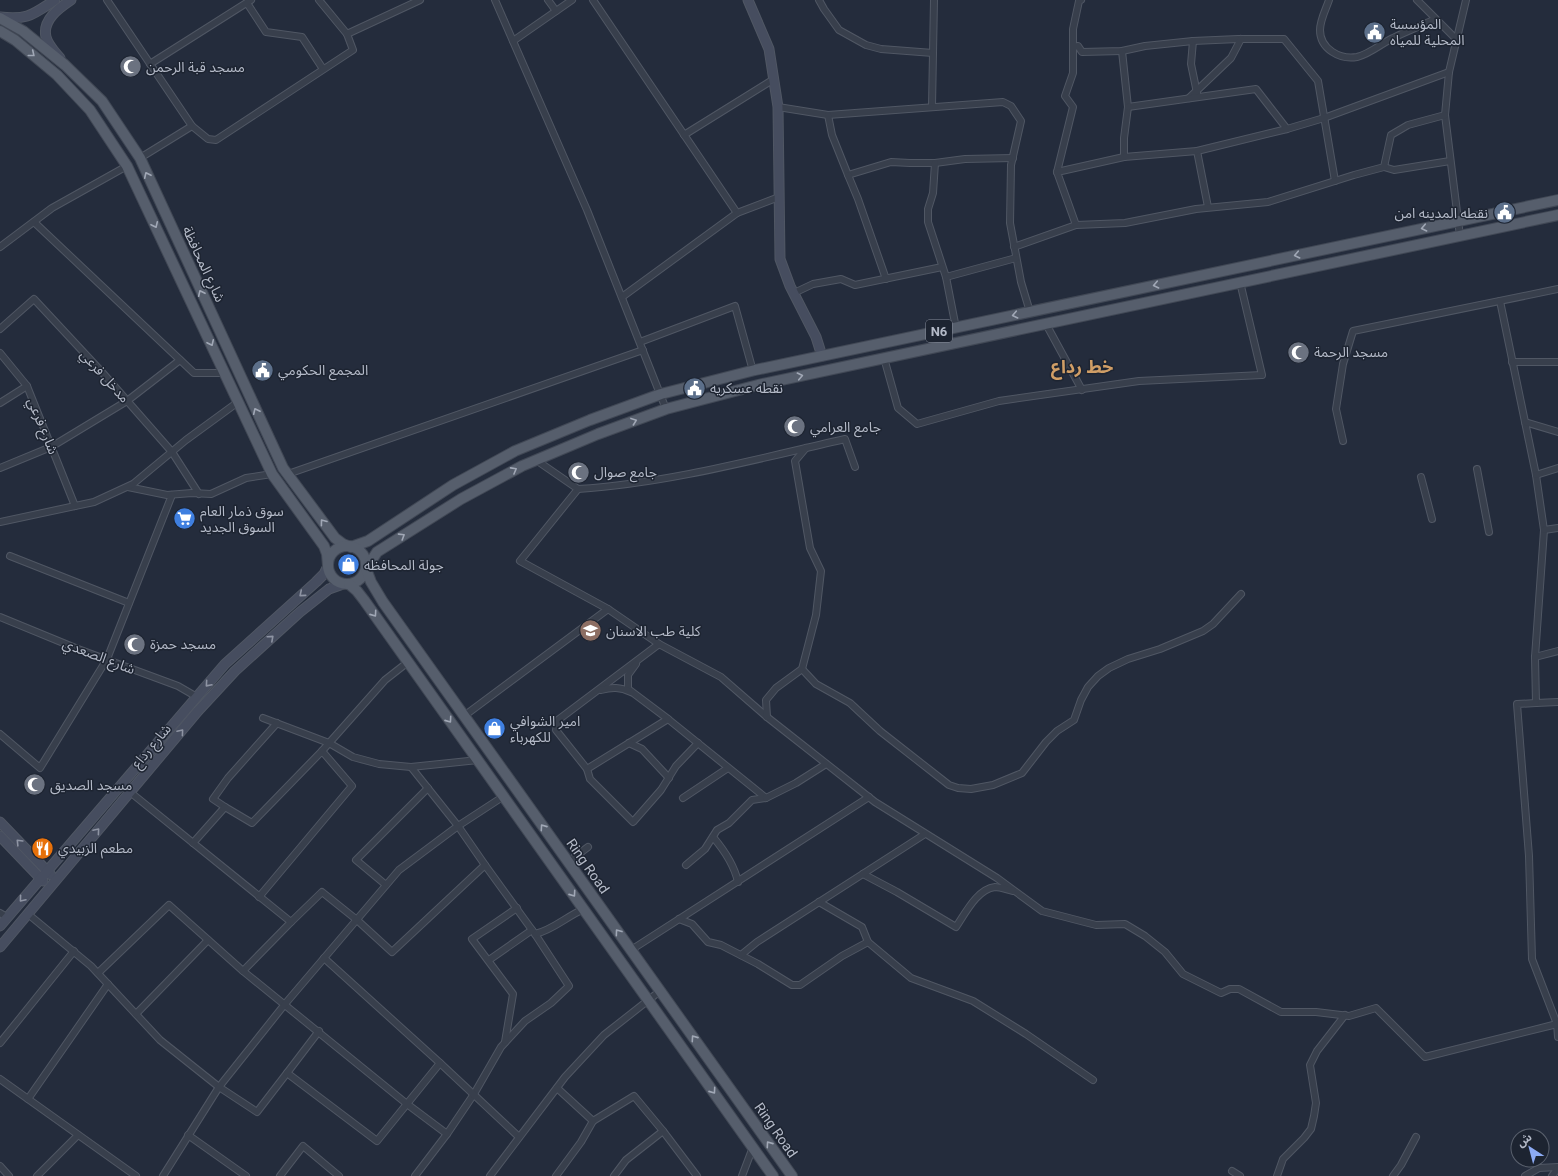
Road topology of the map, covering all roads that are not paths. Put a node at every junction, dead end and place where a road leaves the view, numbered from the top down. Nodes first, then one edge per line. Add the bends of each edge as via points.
1 (55, 0) edge
2 (71, 0) edge
3 (107, 0) edge
4 (319, 0) edge
5 (420, 0) edge
6 (495, 0) edge
7 (548, 0) edge
8 (572, 0) edge
9 (593, 0) edge
10 (748, 0) edge
11 (819, 0) edge
12 (934, 0) edge
13 (1081, 0) edge
14 (1329, 0) edge
15 (1417, 0) edge
16 (1466, 0) edge
17 (249, 2) edge
18 (556, 11) junction
19 (0, 17) edge
20 (1435, 19) junction
21 (0, 31) edge
22 (347, 34) junction
23 (1241, 39) junction
24 (1457, 40) junction
25 (513, 41) junction
26 (1193, 41) junction
27 (1073, 46) junction
28 (1122, 51) junction
29 (933, 53) junction
30 (150, 64) junction
31 (65, 66) junction
32 (323, 69) junction
33 (1449, 72) junction
34 (774, 79) junction
35 (1198, 94) junction
36 (932, 106) junction
37 (778, 107) junction
38 (1128, 107) junction
39 (828, 115) junction
40 (1445, 115) junction
41 (1324, 118) junction
42 (192, 126) junction
43 (1287, 129) junction
44 (684, 135) junction
45 (1197, 151) junction
46 (1124, 157) junction
47 (140, 158) junction
48 (1013, 158) junction
49 (1450, 161) junction
50 (935, 163) junction
51 (127, 166) junction
52 (1384, 167) junction
53 (1057, 172) junction
54 (848, 175) junction
55 (1334, 181) junction
56 (780, 196) junction
57 (1558, 200) edge
58 (1530, 206) junction
59 (1208, 207) junction
60 (737, 213) junction
61 (1558, 215) edge
62 (1533, 220) junction
63 (1458, 221) junction
64 (34, 222) junction
65 (1076, 225) junction
66 (1460, 236) junction
67 (0, 246) edge
68 (1014, 247) junction
69 (1016, 258) junction
70 (1260, 263) junction
71 (942, 267) junction
72 (946, 276) junction
73 (1261, 278) junction
74 (886, 279) junction
75 (1181, 280) junction
76 (1240, 282) junction
77 (1558, 289) edge
78 (794, 293) junction
79 (1180, 295) junction
80 (622, 297) junction
81 (1500, 301) junction
82 (1030, 312) junction
83 (1046, 324) junction
84 (956, 328) junction
85 (0, 329) edge
86 (640, 342) junction
87 (643, 350) junction
88 (0, 353) edge
89 (822, 356) junction
90 (884, 358) junction
91 (180, 360) junction
92 (1512, 362) junction
93 (1558, 362) edge
94 (754, 370) junction
95 (225, 373) junction
96 (758, 384) junction
97 (27, 386) junction
98 (1082, 390) junction
99 (661, 394) junction
100 (127, 401) junction
101 (238, 402) junction
102 (0, 403) edge
103 (666, 410) junction
104 (1525, 422) junction
105 (264, 429) junction
106 (1558, 432) edge
107 (253, 434) junction
108 (1343, 441) dead end
109 (51, 447) junction
110 (806, 448) junction
111 (172, 452) junction
112 (536, 460) junction
113 (855, 467) dead end
114 (0, 468) edge
115 (1558, 468) edge
116 (1477, 469) dead end
117 (272, 474) junction
118 (288, 474) junction
119 (1536, 474) junction
120 (1421, 477) dead end
121 (128, 487) junction
122 (578, 489) junction
123 (199, 494) junction
124 (172, 495) junction
125 (75, 506) junction
126 (420, 507) junction
127 (429, 519) junction
128 (1432, 519) dead end
129 (0, 522) edge
130 (1558, 528) edge
131 (1544, 530) junction
132 (1489, 532) dead end
133 (351, 547) junction
134 (10, 556) dead end
135 (328, 566) junction
136 (366, 568) junction
137 (346, 584) junction
138 (1241, 594) dead end
139 (129, 603) junction
140 (608, 609) junction
141 (0, 617) edge
142 (659, 644) junction
143 (1558, 651) edge
144 (1536, 657) junction
145 (640, 658) junction
146 (107, 659) junction
147 (408, 662) junction
148 (802, 669) junction
149 (596, 692) junction
150 (634, 694) junction
151 (197, 697) junction
152 (1558, 702) edge
153 (1536, 703) junction
154 (464, 716) junction
155 (767, 717) junction
156 (263, 718) dead end
157 (668, 719) junction
158 (277, 723) junction
159 (0, 734) edge
160 (329, 743) junction
161 (629, 743) junction
162 (698, 743) junction
163 (322, 751) junction
164 (478, 760) junction
165 (826, 764) junction
166 (411, 767) junction
167 (587, 768) junction
168 (728, 768) junction
169 (669, 778) junction
170 (428, 788) junction
171 (130, 792) junction
172 (504, 796) junction
173 (869, 797) junction
174 (683, 798) dead end
175 (766, 798) junction
176 (225, 807) junction
177 (0, 822) edge
178 (458, 826) junction
179 (925, 834) junction
180 (0, 836) edge
181 (713, 837) junction
182 (193, 843) junction
183 (588, 847) dead end
184 (569, 864) junction
185 (485, 865) junction
186 (686, 866) dead end
187 (46, 870) junction
188 (558, 873) junction
189 (863, 874) junction
190 (40, 878) junction
191 (56, 880) junction
192 (738, 882) junction
193 (386, 885) junction
194 (49, 888) junction
195 (1015, 891) junction
196 (259, 897) junction
197 (819, 902) junction
198 (517, 908) junction
199 (584, 909) junction
200 (28, 914) junction
201 (4, 915) edge
202 (679, 919) junction
203 (357, 920) junction
204 (291, 922) junction
205 (0, 926) edge
206 (534, 932) junction
207 (208, 940) junction
208 (868, 942) junction
209 (0, 947) edge
210 (631, 950) junction
211 (74, 951) junction
212 (741, 955) junction
213 (324, 958) junction
214 (489, 960) junction
215 (243, 971) junction
216 (98, 973) junction
217 (108, 984) junction
218 (660, 991) junction
219 (648, 1000) junction
220 (285, 1004) junction
221 (136, 1014) junction
222 (1345, 1015) junction
223 (1557, 1024) junction
224 (319, 1032) junction
225 (1558, 1037) edge
226 (0, 1043) edge
227 (505, 1043) junction
228 (440, 1063) junction
229 (286, 1073) junction
230 (0, 1079) edge
231 (1093, 1080) dead end
232 (219, 1087) junction
233 (557, 1088) junction
234 (474, 1094) junction
235 (28, 1099) junction
236 (407, 1104) junction
237 (593, 1121) junction
238 (663, 1131) junction
239 (447, 1134) junction
240 (188, 1135) junction
241 (78, 1136) junction
242 (519, 1137) junction
243 (1416, 1137) dead end
244 (753, 1147) junction
245 (0, 1166) edge
246 (1558, 1167) edge
247 (1232, 1171) dead end
248 (9, 1176) edge
249 (37, 1176) edge
250 (136, 1176) edge
251 (162, 1176) edge
252 (246, 1176) edge
253 (280, 1176) edge
254 (339, 1176) edge
255 (415, 1176) edge
256 (490, 1176) edge
257 (556, 1176) edge
258 (614, 1176) edge
259 (697, 1176) edge
260 (742, 1176) edge
261 (774, 1176) edge
262 (792, 1176) edge
263 (1240, 1176) edge
264 (1277, 1176) edge
265 (1393, 1176) edge
266 (1525, 1176) edge
267 (1552, 1176) edge

1 - 19 main road via 27,17
2 - 31 main road via 56,12 48,22 46,30 48,42
3 - 30 street
4 - 22 street
5 - 22 street
6 - 25 street
7 - 18 street
8 - 18 street
9 - 44 street
10 - 34 main road via 769,49
11 - 29 street via 839,30 866,45 881,49
12 - 29 street
13 - 27 street via 1073,29
14 - 20 street via 1321,34 1328,49 1342,57 1359,56
15 - 20 street
16 - 24 street
17 - 30 street
17 - 32 street via 266,32 302,37
18 - 25 street
19 - 31 main road, شارع المحافظة via 23,31
20 - 24 street
21 -> 51 main road, شارع المحافظة via 15,40 57,75 85,104
22 - 32 street via 353,50
23 - 26 street
23 - 35 street via 1231,58
23 - 41 street via 1284,39 1318,81
24 - 33 street
25 - 80 street
26 - 28 street
26 - 35 street via 1191,64
27 - 28 street via 1078,46 1082,52
27 - 53 street via 1073,73 1065,96 1073,107
28 - 38 street
29 - 36 street
30 - 42 street
31 - 47 main road, شارع المحافظة via 102,101
32 - 42 street via 216,140 208,139
33 - 40 street
33 - 41 street
34 - 37 main road
34 - 44 street
35 - 38 street via 1189,98
35 - 43 street via 1256,89
36 - 39 street
36 - 48 street via 1003,102 1011,106 1021,121
37 - 39 street
37 - 56 main road
38 - 46 street
39 - 54 street via 832,135
40 - 49 street
40 - 52 street via 1408,125 1391,135
41 - 43 street
41 - 55 street
42 - 47 street
43 - 45 street
44 - 60 street
45 - 46 street
45 - 59 street
46 - 53 street
105 -> 47 main road, شارع المحافظة
48 - 50 street via 965,158
48 - 68 street via 1010,223
49 - 52 street via 1394,170
49 - 63 street
50 - 54 street via 891,162
50 - 71 street via 928,222
51 - 64 street via 52,208
51 -> 95 main road, شارع المحافظة
52 - 55 street
53 - 65 street
54 - 74 street
55 - 59 street via 1268,202
56 - 60 street
56 - 78 main road via 780,259
57 - 58 main road, N6
58 - 62 main road
58 - 63 main road, N6
59 - 65 street via 1125,224
60 - 80 street
61 - 62 main road, N6
62 - 66 main road, N6
63 - 66 street
63 -> 70 main road, N6
64 - 67 street
64 - 91 street
65 - 68 street
66 - 73 main road, N6
68 - 69 street
69 - 72 street
69 - 82 street
70 - 73 main road
70 - 75 main road, N6
71 - 72 street
71 - 74 street
72 - 84 street
73 - 76 main road, N6
74 - 78 street via 855,285 841,279 813,284
75 - 79 main road
75 -> 82 main road, N6
76 - 79 main road, N6
76 - 98 street via 1262,375 1139,381
77 - 81 street
78 - 89 main road via 816,337
79 - 83 main road, N6
80 - 86 street
81 - 92 street
81 - 108 street via 1353,331 1343,364 1336,409
82 -> 84 main road, N6
83 - 90 main road, N6
83 - 98 street
84 - 89 main road, N6
85 - 100 street, مدخل فرعي via 34,299
86 - 87 street
86 - 94 street via 735,306
87 - 99 street
87 - 118 street
88 - 97 street, شارع فرعي
89 - 94 main road, N6
96 -> 90 main road, N6
90 - 98 street via 898,408 917,424 999,401
91 - 95 street via 194,373
91 - 100 street
92 - 93 street
92 - 104 street
94 - 96 main road
94 - 99 main road, N6
95 - 101 main road, شارع المحافظة
96 - 103 main road, N6
97 - 102 street
97 - 109 street, شارع فرعي
99 - 103 street
99 - 126 main road, N6 via 515,451 453,485
100 - 109 street
100 - 111 street, مدخل فرعي
101 - 107 main road, شارع المحافظة
101 - 111 street
112 -> 103 main road, N6 via 598,434
104 - 106 street
104 - 119 street
105 - 107 main road
105 - 118 main road, شارع المحافظة
107 - 117 main road, شارع المحافظة
109 - 114 street
109 - 125 street, شارع فرعي
110 - 113 street via 845,439
110 - 122 street via 614,487
110 - 148 street via 795,461 810,548 821,571 816,615
111 - 121 street
111 - 123 street, مدخل فرعي
112 - 122 street
127 -> 112 main road, N6 via 461,499
115 - 119 street
116 - 132 street
117 - 123 street via 246,478 211,494
117 - 135 main road, شارع المحافظة via 324,546
133 -> 118 main road, شارع المحافظة via 335,538
119 - 131 street
120 - 128 street
121 - 124 street
121 - 125 street via 94,502
122 - 140 street via 520,561
123 - 124 street
124 - 139 street
125 - 129 street
126 - 127 main road
126 - 133 main road, N6 via 368,541
136 -> 127 main road, N6 via 377,552
130 - 131 street
131 - 144 street
133 - 135 main road via 335,551
133 - 136 main road via 361,552
134 - 139 street
135 - 137 main road via 333,577
135 -> 151 main road, شارع رداع via 316,582 225,664
136 - 137 main road via 360,579
136 - 154 main road, Ring Road via 383,602
137 -> 147 main road, Ring Road via 357,591
171 -> 137 main road, شارع رداع via 235,671 329,589
138 - 148 street via 1203,631 1109,668 1088,687 1074,720 1054,735 1022,773 993,785 971,789 949,785 850,704 816,684
139 - 146 street
140 - 142 street
140 - 154 street
141 - 146 street, شارع الصعدي
142 - 145 street
142 - 155 street via 721,677
143 - 144 street
144 - 153 street
145 - 149 street
145 - 150 street via 628,675 628,689
146 - 151 street, شارع الصعدي via 178,686
146 - 159 street via 40,768
147 - 160 street via 385,680
147 -> 164 main road, Ring Road
148 - 155 street via 776,688 766,700
149 - 150 street via 610,687
149 - 167 street via 558,720 556,730
150 - 157 street
151 - 187 main road, شارع رداع
152 - 153 street
153 - 223 street via 1517,704 1529,856 1532,958
184 -> 154 main road, Ring Road
155 - 165 street
156 - 158 street
157 - 161 street
157 - 162 street
158 - 160 street
158 - 176 street via 228,778 213,799
160 - 163 street
160 - 166 street via 353,757 379,764
161 - 167 street
161 - 169 street via 642,749
162 - 168 street
162 - 169 street via 676,766
163 - 176 street via 252,823
163 - 196 street via 352,786
164 - 166 street
164 - 172 main road, Ring Road
165 - 173 street
165 - 175 street
166 - 170 street
167 - 169 street via 590,779 633,822
168 - 174 street
168 - 175 street
170 - 178 street
170 - 193 street via 356,860
171 - 182 street
191 -> 171 main road, شارع رداع
172 - 178 street
172 - 188 main road, Ring Road
173 - 179 street
173 - 192 street
175 - 181 street via 752,800 729,823 717,830
176 - 182 street
187 -> 177 main road
178 - 185 street
178 - 193 street via 399,870
179 - 189 street
179 - 195 street
180 - 190 main road
181 - 186 street via 705,849
181 - 192 street via 735,869
182 - 196 street
183 - 184 street
184 - 188 main road
210 -> 184 main road, Ring Road
185 - 198 street
185 - 203 street via 392,952
187 - 190 main road, شارع رداع
187 - 191 main road
188 -> 199 main road, Ring Road
189 - 195 street via 956,927 986,890 995,887
189 - 197 street
190 - 194 main road
190 -> 201 main road, شارع رداع
191 - 194 main road, شارع رداع
192 - 202 street
193 - 203 street
194 - 200 main road, شارع رداع
195 - 222 street via 1042,911 1096,926 1125,924 1164,952 1182,974 1221,993 1239,989 1281,1012
196 - 204 street
197 - 208 street via 862,927
197 - 212 street
198 - 206 street
198 - 214 street via 472,939
199 - 206 street via 544,932
199 - 219 main road, Ring Road
200 - 209 main road, شارع رداع
200 - 211 street
201 - 205 main road, شارع رداع
202 - 210 street
202 - 212 street via 692,924 708,942 721,944
203 - 204 street via 322,892
203 - 213 street
204 - 215 street
206 - 214 street
206 - 227 street via 569,986 551,1004 525,1021
207 - 215 street
207 - 216 street via 169,905
207 - 221 street
208 - 212 street via 842,956 800,985 792,985
208 - 231 street via 911,978 973,1001
210 - 218 main road, Ring Road
211 - 216 street
211 - 226 street
213 - 220 street
213 - 228 street
214 - 227 street via 513,994
215 - 220 street
216 - 217 street
217 - 221 street
217 - 235 street
218 - 219 street
262 -> 218 main road, Ring Road
219 - 233 street via 604,1035
219 -> 244 main road, Ring Road
220 - 224 street
220 - 232 street
221 - 232 street via 160,1040
222 - 223 street via 1376,1008 1425,1057
222 - 264 street via 1310,1065 1316,1103 1311,1129 1283,1159
223 - 225 street
224 - 229 street
224 - 236 street
227 - 234 street
228 - 234 street
228 - 236 street
229 - 232 street via 257,1112
229 - 236 street via 377,1141
230 - 235 street
232 - 240 street
233 - 237 street
233 - 242 street
234 - 239 street
234 - 242 street
235 - 241 street
236 - 239 street
237 - 238 street via 634,1096
237 - 257 street
238 - 258 street via 626,1160
238 - 259 street
239 - 255 street
240 - 251 street
240 - 252 street
241 - 249 street
241 - 250 street
242 - 256 street
243 - 265 street
244 - 260 street
244 - 261 main road, Ring Road
245 - 248 street
246 - 266 street via 1539,1168
246 - 267 street
247 - 263 street
253 - 254 street via 303,1146

